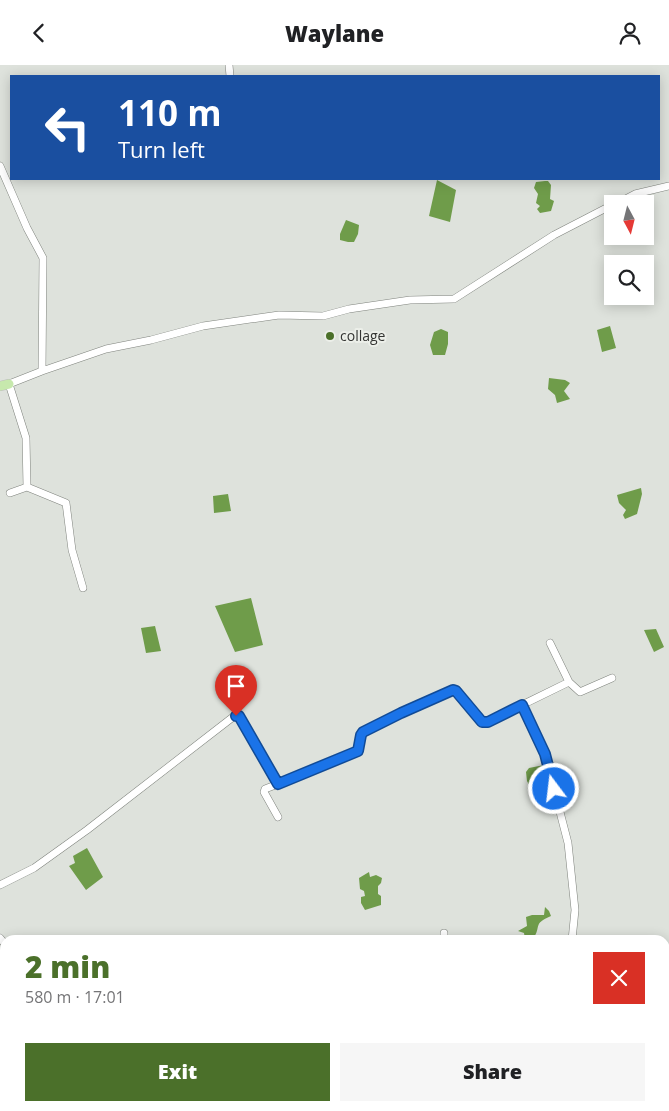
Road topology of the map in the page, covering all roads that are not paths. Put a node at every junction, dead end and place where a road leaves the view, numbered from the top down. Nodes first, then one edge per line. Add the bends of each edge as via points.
1 (0, 166) edge
2 (669, 186) edge
3 (633, 195) edge
4 (604, 209) edge
5 (42, 371) junction
6 (4, 385) edge
7 (27, 487) junction
8 (10, 493) dead end
9 (83, 588) dead end
10 (550, 643) dead end
11 (612, 678) dead end
12 (569, 682) junction
13 (522, 705) junction
14 (278, 784) junction
15 (278, 817) dead end
16 (0, 885) edge
17 (572, 935) edge

1 - 5 street via 43,258
2 - 3 street
4 - 5 street via 554,235 454,299 410,300 323,316 279,315 204,326 106,349
5 - 6 street
6 - 7 street via 26,438
7 - 8 street
7 - 9 street via 66,503 72,550
10 - 12 street
11 - 12 street via 581,692
12 - 13 street
13 - 14 street via 482,722 453,690 363,732 358,751
13 - 17 street via 545,754 568,843 575,910
14 - 15 street via 264,792
14 - 16 street via 239,716 236,716 34,868

